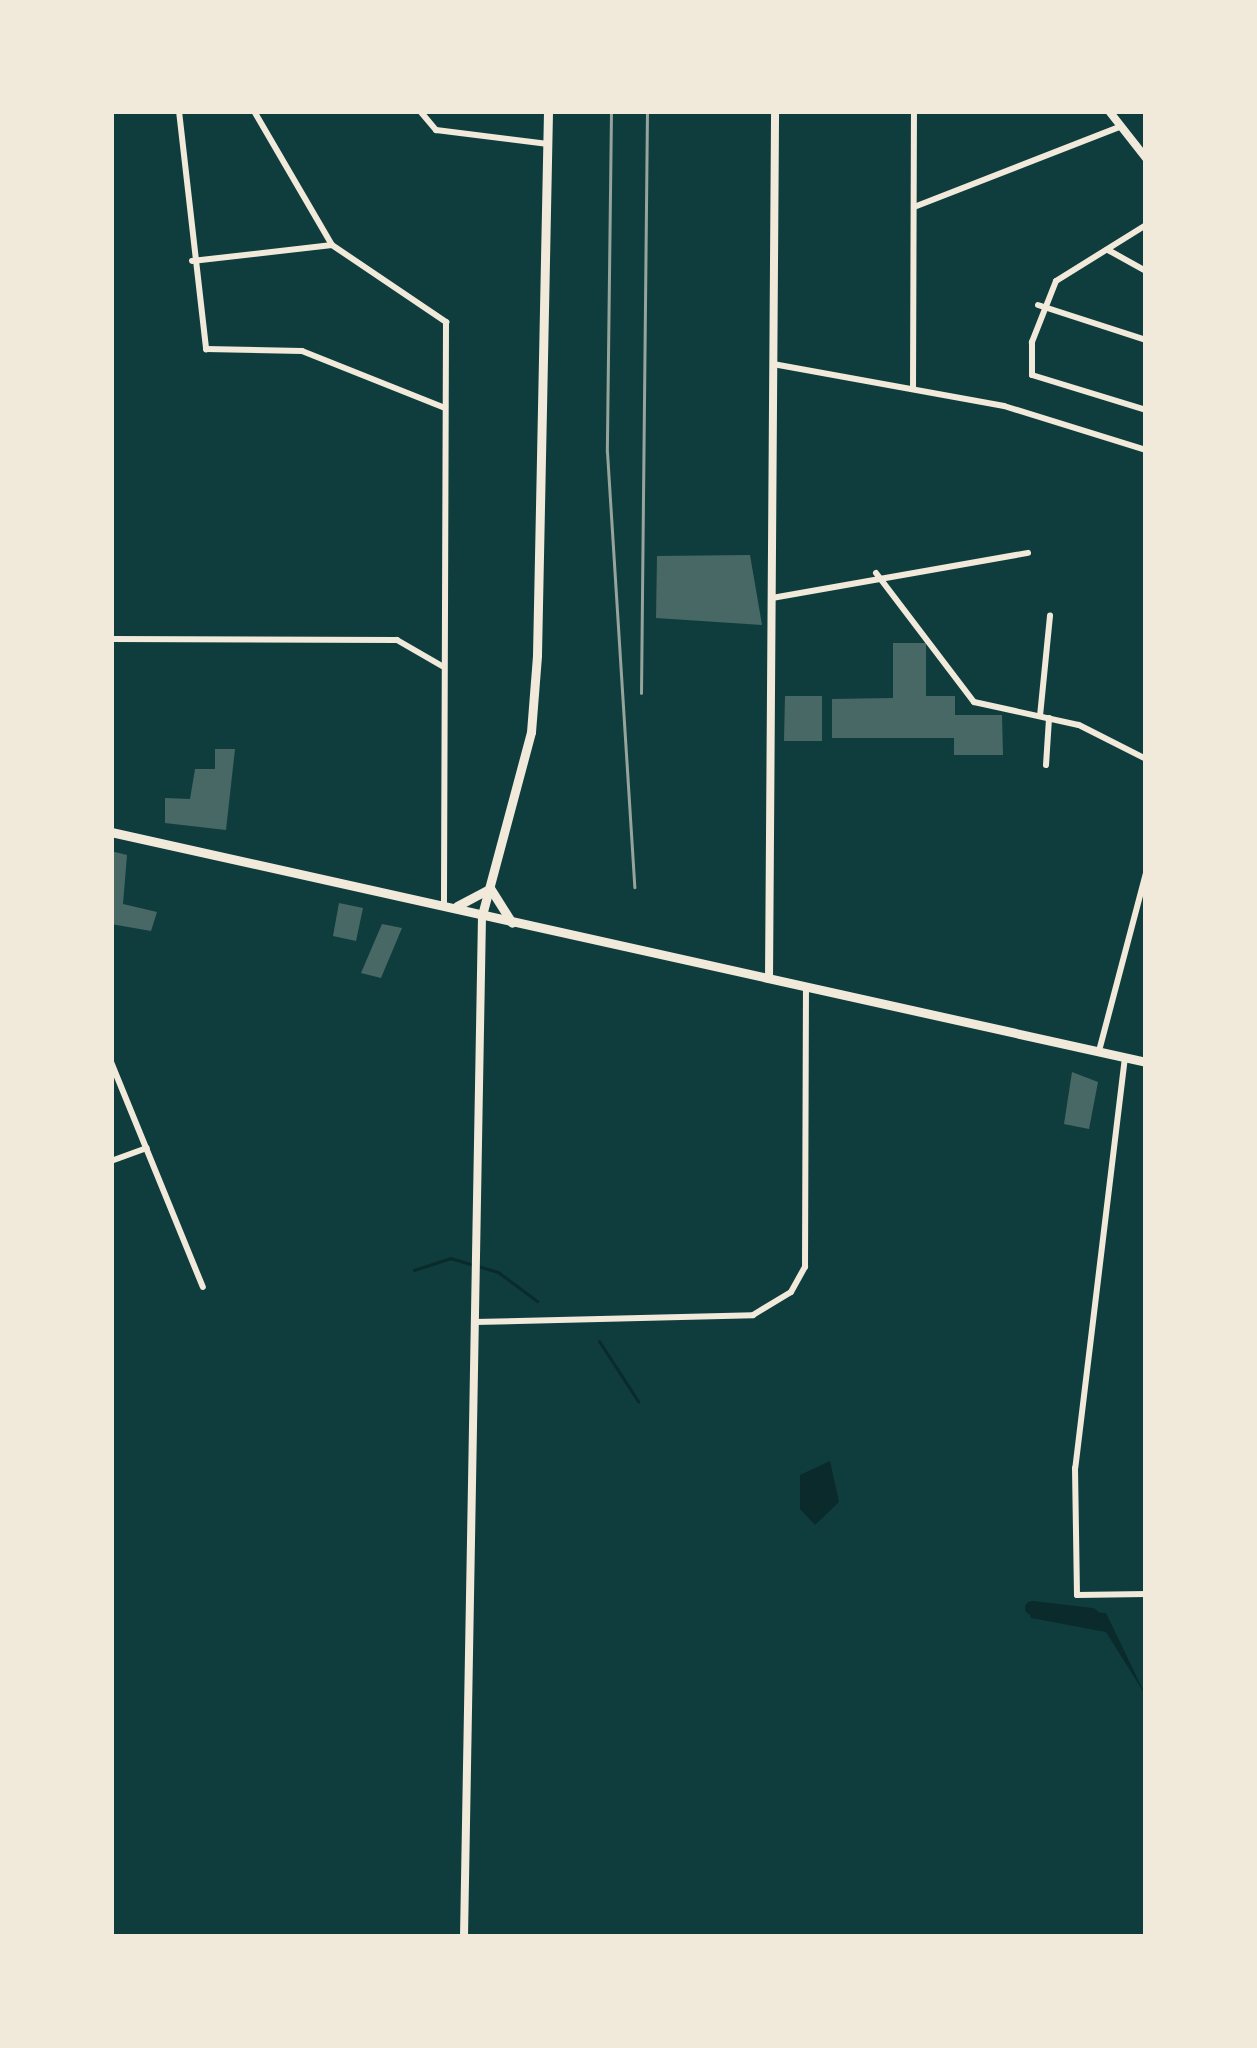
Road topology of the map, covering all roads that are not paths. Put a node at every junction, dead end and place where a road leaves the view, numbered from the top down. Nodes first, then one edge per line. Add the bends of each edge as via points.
1 (179, 111) edge
2 (254, 111) edge
3 (420, 111) edge
4 (548, 111) edge
5 (775, 111) edge
6 (914, 111) edge
7 (1109, 111) edge
8 (1119, 127) junction
9 (548, 144) junction
10 (1146, 158) edge
11 (914, 207) junction
12 (1146, 225) edge
13 (332, 245) junction
14 (1108, 250) junction
15 (190, 261) junction
16 (1146, 271) edge
17 (1038, 305) junction
18 (1146, 340) edge
19 (773, 364) junction
20 (913, 390) junction
21 (445, 408) junction
22 (1146, 410) edge
23 (1146, 450) edge
24 (1028, 553) dead end
25 (877, 573) junction
26 (772, 598) junction
27 (1050, 615) dead end
28 (111, 639) edge
29 (442, 666) junction
30 (1044, 717) junction
31 (1146, 759) edge
32 (1046, 764) dead end
33 (111, 832) edge
34 (1146, 873) edge
35 (490, 888) junction
36 (448, 907) junction
37 (482, 915) junction
38 (512, 922) junction
39 (769, 979) junction
40 (806, 987) junction
41 (1100, 1052) junction
42 (1125, 1057) junction
43 (111, 1062) edge
44 (1146, 1062) edge
45 (147, 1148) junction
46 (111, 1160) edge
47 (203, 1287) dead end
48 (472, 1323) junction
49 (1146, 1594) edge
50 (464, 1937) edge

1 - 15 street
2 - 13 street
3 - 9 street via 436,130
4 - 9 main road
5 - 19 street
6 - 11 street
7 - 8 street
8 - 10 street
8 - 11 street
9 - 35 main road via 531,732
11 - 20 street
12 - 14 street
13 - 15 street
13 - 21 street via 439,311
14 - 16 street
14 - 17 street
15 - 21 street via 215,356 302,351
17 - 18 street
17 - 22 street via 1032,375
19 - 20 street
19 - 26 street
20 - 23 street
21 - 29 street
24 - 25 street
25 - 26 street
25 - 30 street via 960,691
26 - 39 street
27 - 30 street
28 - 29 street via 397,640
29 - 36 street
30 - 31 street
30 - 32 street
33 - 36 main road
34 - 41 street
35 - 36 main road
35 - 37 main road
35 - 38 main road
36 - 37 main road
37 - 38 main road
37 - 48 street
38 - 39 main road
39 - 40 main road
40 - 41 main road
40 - 48 street via 805,1267 791,1292 753,1315
41 - 42 main road
42 - 44 main road
42 - 49 street via 1075,1468 1077,1595
43 - 45 street
45 - 46 street
45 - 47 street
48 - 50 street

